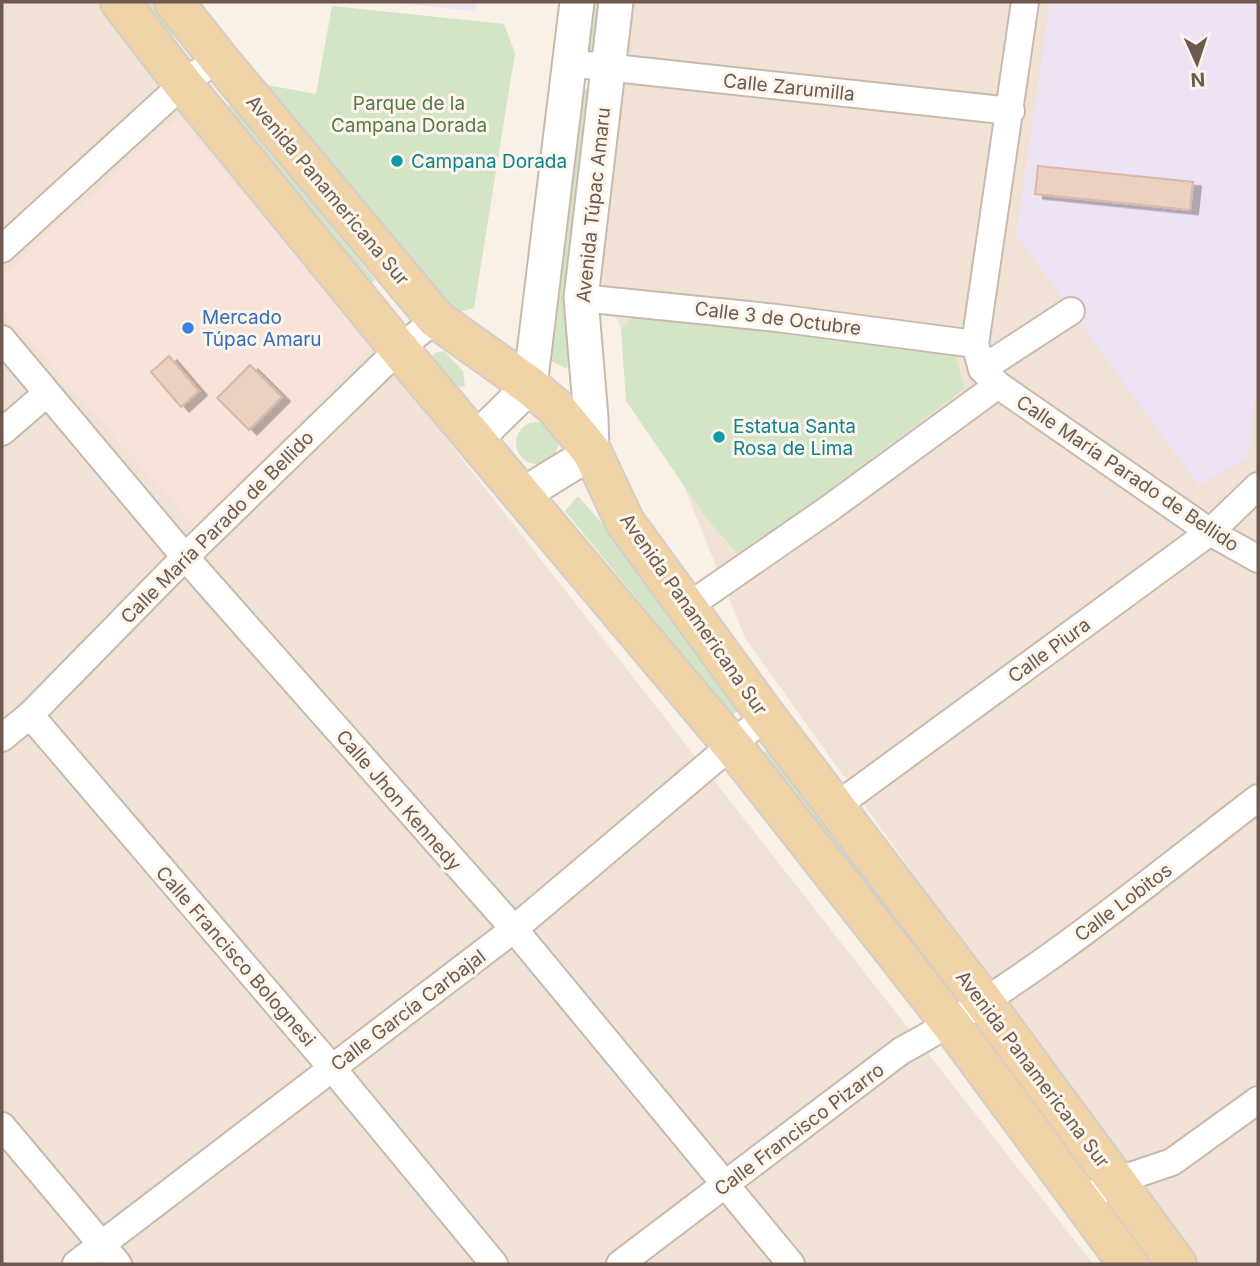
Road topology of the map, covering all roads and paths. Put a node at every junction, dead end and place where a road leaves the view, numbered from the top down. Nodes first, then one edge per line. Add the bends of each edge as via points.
1 (120, 2) edge
2 (174, 2) edge
3 (577, 2) edge
4 (616, 2) edge
5 (1025, 2) edge
6 (218, 58) junction
7 (568, 63) junction
8 (608, 67) junction
9 (183, 84) junction
10 (1011, 111) junction
11 (2, 249) edge
12 (581, 298) junction
13 (1071, 311) dead end
14 (436, 319) junction
15 (2, 339) edge
16 (399, 349) junction
17 (985, 366) junction
18 (530, 386) junction
19 (46, 394) junction
20 (2, 432) edge
21 (476, 439) junction
22 (592, 452) junction
23 (1258, 486) edge
24 (522, 495) junction
25 (1210, 532) junction
26 (1257, 550) edge
27 (185, 557) junction
28 (687, 607) junction
29 (30, 715) junction
30 (766, 716) junction
31 (2, 738) edge
32 (731, 744) junction
33 (1258, 799) edge
34 (835, 807) junction
35 (514, 929) junction
36 (984, 1003) junction
37 (950, 1024) junction
38 (332, 1068) junction
39 (1258, 1100) edge
40 (2, 1126) edge
41 (1116, 1181) junction
42 (724, 1185) junction
43 (1081, 1202) junction
44 (109, 1255) edge
45 (76, 1264) edge
46 (494, 1264) edge
47 (620, 1264) edge
48 (791, 1264) edge
49 (1128, 1264) edge
50 (1177, 1264) edge

1 - 9 main road, Avenida Panamericana Sur
2 - 6 main road, Avenida Panamericana Sur
3 - 7 street, Avenida Túpac Amaru
4 - 8 street, Avenida Túpac Amaru
5 - 10 street
6 - 9 street
6 - 14 main road, Avenida Panamericana Sur
7 - 8 street, Calle Zarumilla
7 - 18 street, Avenida Túpac Amaru
8 - 10 street, Calle Zarumilla
8 - 12 street, Avenida Túpac Amaru
9 - 11 street
9 - 16 main road, Avenida Panamericana Sur
10 - 17 street
12 - 17 street, Calle 3 de Octubre via 725,312
12 - 22 street, Avenida Túpac Amaru
13 - 17 street
14 - 16 street, Calle María Parado de Bellido
14 - 18 main road, Avenida Panamericana Sur
15 - 19 street, Calle Jhon Kennedy
16 - 21 main road, Avenida Panamericana Sur
16 - 27 street, Calle María Parado de Bellido
17 - 25 street, Calle María Parado de Bellido
17 - 28 street via 841,501
18 - 21 street
18 - 22 main road, Avenida Panamericana Sur via 555,407
19 - 20 street
19 - 27 street, Calle Jhon Kennedy
21 - 24 main road, Avenida Panamericana Sur
22 - 24 street
22 - 28 main road, Avenida Panamericana Sur via 625,522
23 - 25 street, Calle Piura
24 - 32 main road, Avenida Panamericana Sur
25 - 26 street, Calle María Parado de Bellido
25 - 34 street, Calle Piura
27 - 29 street, Calle María Parado de Bellido
27 - 35 street, Calle Jhon Kennedy
28 - 30 main road, Avenida Panamericana Sur
29 - 31 street, Calle María Parado de Bellido
29 - 38 street, Calle Francisco Bolognesi
30 - 32 street, Calle García Carbajal
30 - 34 main road, Avenida Panamericana Sur
32 - 35 street, Calle García Carbajal
32 - 37 main road, Avenida Panamericana Sur
33 - 36 street, Calle Lobitos
34 - 36 main road, Avenida Panamericana Sur
35 - 38 street, Calle García Carbajal
35 - 42 street, Calle Jhon Kennedy
36 - 37 street, Calle Francisco Pizarro
36 - 41 main road, Avenida Panamericana Sur
37 - 42 street, Calle Francisco Pizarro via 901,1051
37 - 43 main road, Avenida Panamericana Sur
38 - 44 street, Calle García Carbajal
38 - 46 street, Calle Francisco Bolognesi
39 - 41 street via 1172,1162
40 - 44 street
41 - 43 street
41 - 50 main road, Avenida Panamericana Sur
42 - 47 street, Calle Francisco Pizarro
42 - 48 street, Calle Jhon Kennedy
43 - 49 main road, Avenida Panamericana Sur
44 - 45 street, Calle García Carbajal

